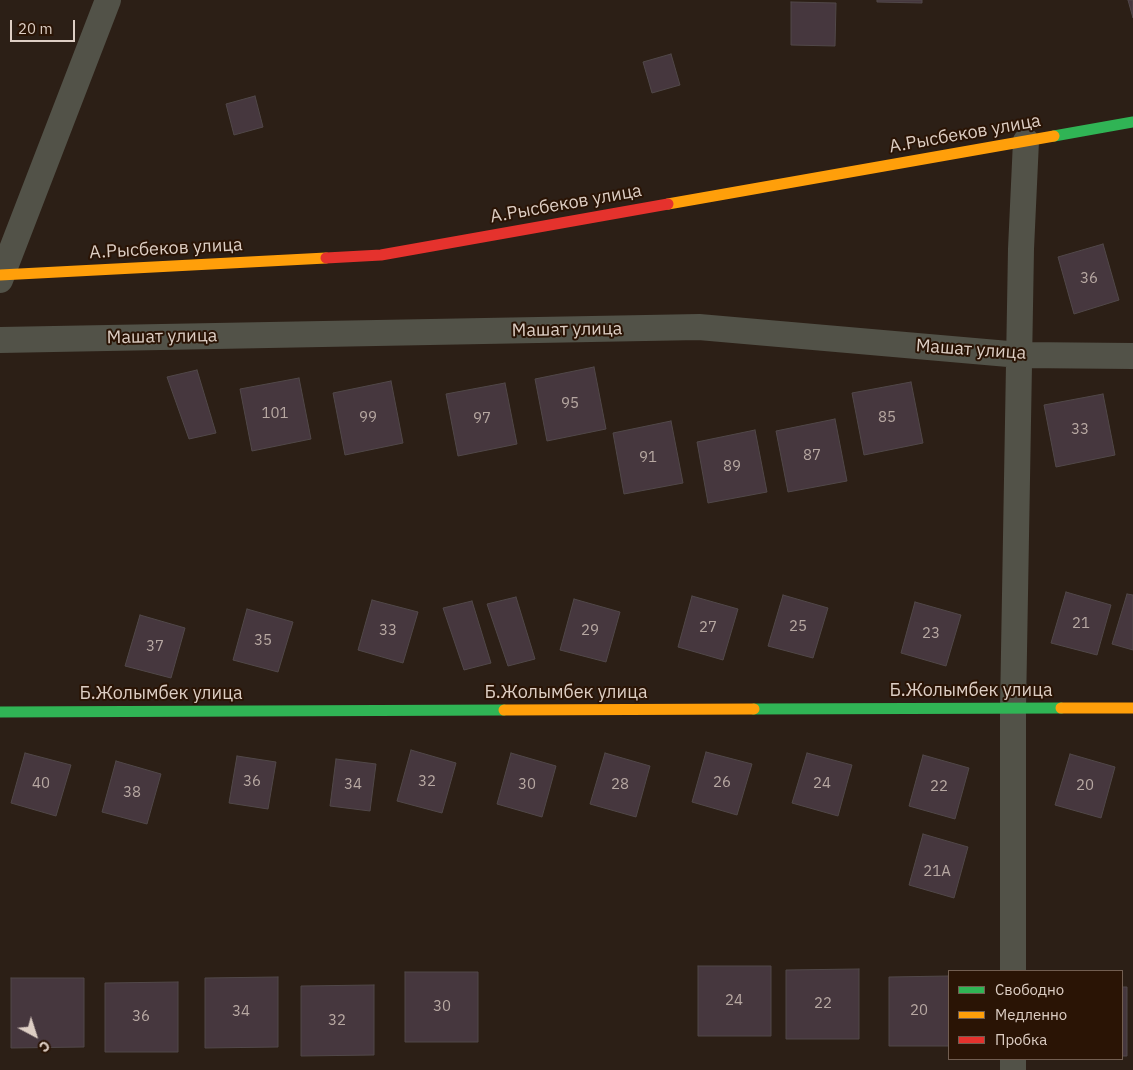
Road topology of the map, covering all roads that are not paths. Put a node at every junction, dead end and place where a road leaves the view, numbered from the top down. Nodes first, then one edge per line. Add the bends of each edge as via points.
1 (108, 0) edge
2 (1133, 122) edge
3 (1026, 141) junction
4 (1, 276) edge
5 (0, 340) edge
6 (1020, 355) junction
7 (1133, 356) edge
8 (1133, 708) edge
9 (1014, 709) junction
10 (0, 712) edge
11 (1013, 970) edge

1 - 4 street
2 - 3 street, А.Рысбеков улица
3 - 4 street, А.Рысбеков улица via 381,255
3 - 6 street
5 - 6 street, Машат улица via 699,327
6 - 7 street, Машат улица
6 - 9 street
8 - 9 street, Б.Жолымбек улица
9 - 10 street, Б.Жолымбек улица
9 - 11 street

